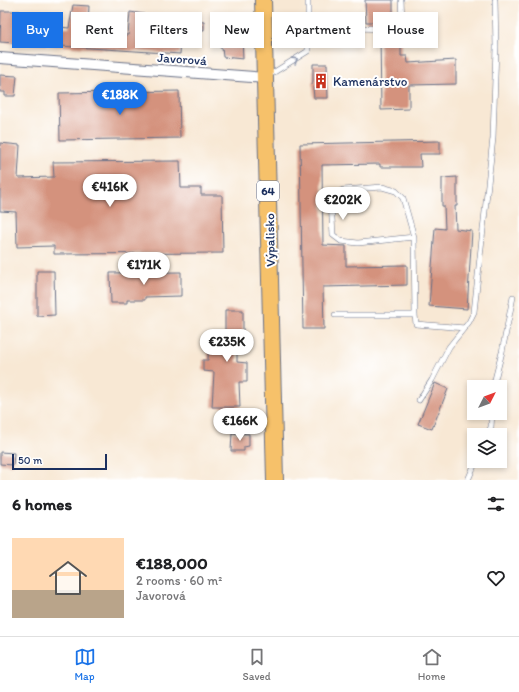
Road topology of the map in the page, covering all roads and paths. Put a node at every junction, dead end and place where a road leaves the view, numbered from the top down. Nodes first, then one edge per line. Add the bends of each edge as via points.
1 (263, 0) edge
2 (308, 0) edge
3 (401, 0) edge
4 (495, 0) edge
5 (308, 12) edge
6 (402, 12) edge
7 (308, 48) edge
8 (0, 58) edge
9 (266, 78) junction
10 (414, 237) junction
11 (513, 297) dead end
12 (334, 315) dead end
13 (415, 315) junction
14 (465, 328) junction
15 (495, 380) edge
16 (419, 400) dead end
17 (473, 468) edge
18 (275, 480) edge
19 (468, 480) edge

1 - 9 main road, Výpalisko / 64
2 - 5 lane
3 - 6 lane
4 - 14 lane via 493,138 474,312
9 -> 7 lane via 308,51
8 - 9 street, Javorová
9 - 18 main road, Výpalisko / 64
10 - 10 lane via 403,198 396,191 382,187 343,190 334,196 331,202 333,235 341,241 358,243
10 - 13 lane
11 - 15 lane
12 - 13 lane
13 - 14 lane via 416,324
14 - 16 lane via 449,347
17 - 19 lane

